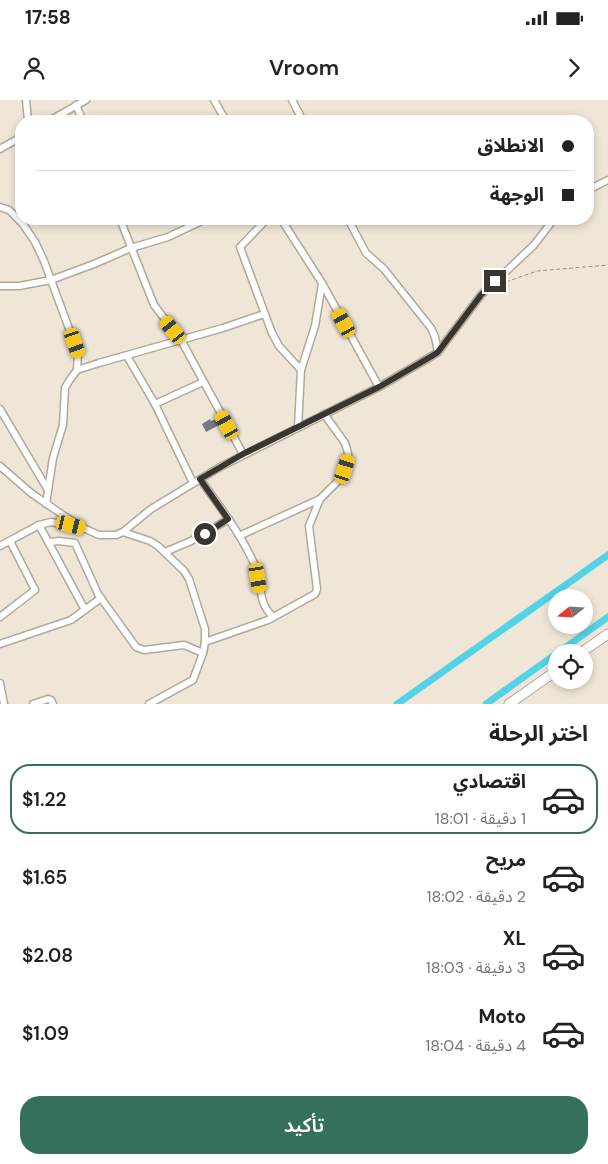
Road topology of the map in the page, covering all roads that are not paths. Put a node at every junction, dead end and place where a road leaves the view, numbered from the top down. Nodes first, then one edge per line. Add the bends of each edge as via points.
1 (26, 100) edge
2 (86, 100) edge
3 (214, 100) edge
4 (292, 100) edge
5 (76, 106) junction
6 (298, 110) junction
7 (27, 115) edge
8 (60, 115) edge
9 (80, 115) edge
10 (223, 115) edge
11 (298, 115) edge
12 (300, 115) edge
13 (15, 141) edge
14 (0, 149) edge
15 (608, 180) edge
16 (594, 187) edge
17 (0, 207) edge
18 (15, 216) edge
19 (24, 225) edge
20 (122, 225) edge
21 (193, 225) edge
22 (261, 225) edge
23 (286, 225) edge
24 (351, 225) edge
25 (549, 225) edge
26 (131, 248) junction
27 (51, 280) junction
28 (322, 283) junction
29 (0, 286) edge
30 (264, 314) junction
31 (181, 340) junction
32 (438, 352) junction
33 (127, 356) junction
34 (77, 370) junction
35 (301, 370) junction
36 (203, 382) junction
37 (379, 387) junction
38 (155, 404) junction
39 (0, 409) edge
40 (324, 414) junction
41 (298, 427) junction
42 (243, 454) junction
43 (0, 466) edge
44 (200, 479) junction
45 (193, 483) junction
46 (48, 490) junction
47 (320, 499) junction
48 (46, 504) junction
49 (228, 519) junction
50 (39, 525) junction
51 (81, 527) junction
52 (123, 532) junction
53 (240, 536) junction
54 (10, 541) junction
55 (50, 542) junction
56 (0, 546) edge
57 (165, 552) junction
58 (100, 598) junction
59 (85, 610) junction
60 (274, 617) junction
61 (0, 618) edge
62 (608, 634) edge
63 (205, 642) junction
64 (0, 644) edge
65 (593, 644) edge
66 (203, 653) junction
67 (548, 677) edge
68 (0, 683) edge
69 (4, 704) edge
70 (34, 704) edge
71 (54, 704) edge
72 (149, 704) edge
73 (509, 704) edge

1 - 7 street
2 - 5 street
3 - 10 street
4 - 6 street
5 - 8 street
5 - 9 street
6 - 11 street
6 - 12 street
13 - 14 street
15 - 16 street
17 - 18 street
19 - 27 street
20 - 26 street
21 - 26 street
22 - 30 street via 240,247
23 - 28 street
24 - 32 street via 366,253 384,269 431,328
25 - 32 street via 534,245 481,295
26 - 27 street
26 - 31 street via 154,305
27 - 29 street
27 - 34 street via 78,353
28 - 35 street via 315,326
28 - 37 street
30 - 31 street
30 - 35 street via 279,346
31 - 33 street
31 - 36 street
32 - 37 street
33 - 34 street
33 - 38 street
34 - 46 street via 65,388 63,424
35 - 41 street
36 - 38 street
36 - 42 street
37 - 40 street
38 - 45 street
39 - 46 street
40 - 41 street
40 - 47 street via 345,443 348,459 340,479
41 - 42 street
42 - 44 street
43 - 48 street
44 - 45 street
44 - 49 street
45 - 52 street via 146,512
46 - 48 street
47 - 53 street
47 - 60 street via 309,526 317,589 310,598
48 - 51 street
49 - 53 street
49 - 57 street via 191,542
50 - 51 street via 51,522
50 - 54 street
50 - 55 street
51 - 52 street via 99,535
52 - 57 street via 150,541
53 - 60 street via 256,568 263,605
54 - 56 street
54 - 61 street via 35,590
55 - 58 street via 75,543
55 - 59 street
57 - 63 street via 189,579 205,629
58 - 59 street
58 - 66 street via 136,647 184,645
59 - 64 street via 66,622
60 - 63 street
62 - 65 street
63 - 66 street
66 - 72 street via 193,680
67 - 73 street
68 - 69 street
70 - 71 street via 48,699

